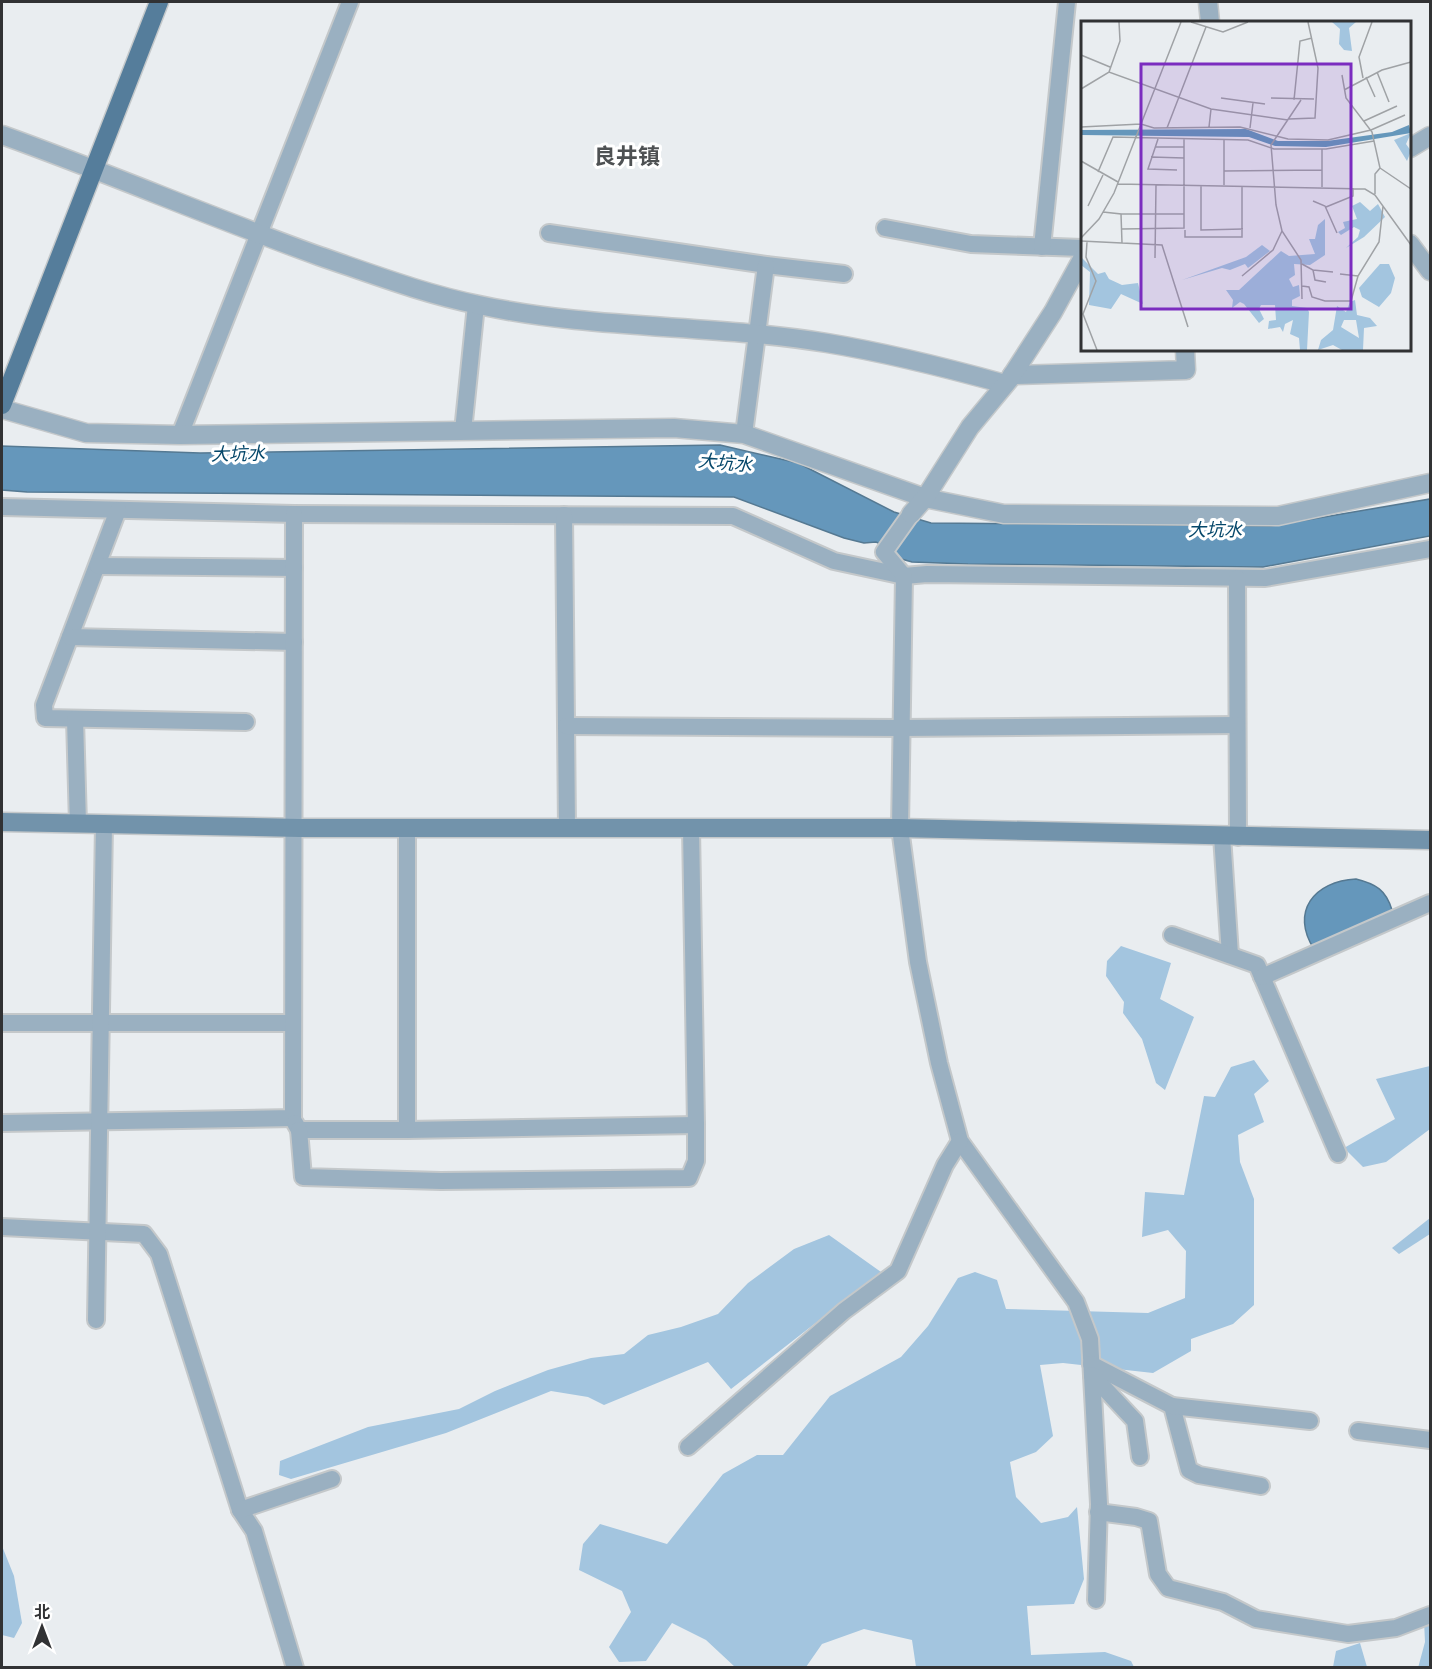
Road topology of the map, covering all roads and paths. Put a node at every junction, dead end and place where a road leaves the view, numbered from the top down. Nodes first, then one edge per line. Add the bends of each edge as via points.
1 (159, 2) edge
2 (350, 2) edge
3 (1067, 2) edge
4 (1208, 2) edge
5 (1210, 21) edge
6 (2, 135) edge
7 (1431, 136) edge
8 (1411, 147) edge
9 (93, 168) junction
10 (885, 228) dead end
11 (549, 233) dead end
12 (259, 234) junction
13 (1411, 245) edge
14 (1042, 246) junction
15 (1081, 248) edge
16 (1081, 263) edge
17 (766, 265) junction
18 (1431, 271) edge
19 (844, 274) dead end
20 (476, 305) junction
21 (757, 335) junction
22 (1185, 351) edge
23 (1009, 380) junction
24 (2, 407) edge
25 (463, 431) junction
26 (744, 434) junction
27 (180, 435) junction
28 (1431, 483) edge
29 (925, 498) junction
30 (2, 507) edge
31 (118, 510) junction
32 (294, 514) junction
33 (911, 514) joint
34 (564, 515) junction
35 (1431, 549) edge
36 (98, 566) junction
37 (294, 568) junction
38 (904, 576) junction
39 (1237, 578) junction
40 (70, 637) junction
41 (294, 642) junction
42 (75, 719) junction
43 (246, 722) dead end
44 (1237, 725) junction
45 (566, 726) junction
46 (902, 728) junction
47 (2, 822) edge
48 (78, 824) junction
49 (104, 824) junction
50 (293, 827) junction
51 (407, 828) junction
52 (567, 828) junction
53 (691, 828) junction
54 (900, 828) junction
55 (1230, 836) junction
56 (1431, 840) edge
57 (1431, 903) edge
58 (1172, 935) dead end
59 (1230, 955) junction
60 (1262, 977) junction
61 (2, 1023) edge
62 (101, 1023) junction
63 (293, 1023) junction
64 (100, 1121) junction
65 (2, 1123) edge
66 (296, 1124) junction
67 (696, 1125) junction
68 (407, 1130) junction
69 (960, 1141) junction
70 (1338, 1154) dead end
71 (2, 1227) edge
72 (98, 1232) junction
73 (96, 1320) dead end
74 (1091, 1370) junction
75 (1172, 1406) junction
76 (1310, 1421) dead end
77 (1358, 1431) dead end
78 (1431, 1440) edge
79 (688, 1447) dead end
80 (1140, 1457) dead end
81 (332, 1479) dead end
82 (1261, 1486) dead end
83 (240, 1510) junction
84 (1098, 1512) junction
85 (1096, 1600) dead end
86 (1431, 1615) edge
87 (295, 1668) edge

1 - 9 main road
2 - 12 street
3 - 14 street
4 - 5 street
6 - 9 street
7 - 8 street
9 - 12 street
9 - 24 main road
10 - 14 street via 971,244
11 - 17 street
12 - 20 street via 393,282
12 - 27 street
13 - 18 street
14 - 15 street
16 - 23 street
17 - 19 street
17 - 21 street
20 - 21 street via 537,317
20 - 25 street
21 - 23 street via 826,342
21 - 26 street
22 - 23 street via 1186,370
23 - 29 street via 970,427
24 - 27 street via 86,434
25 - 26 street via 674,428
25 - 27 street
26 - 29 street
28 - 29 street via 1278,516 1004,514
29 - 33 street
30 - 31 street
31 - 32 street
31 - 36 street
32 - 34 street
32 - 37 street
33 - 38 street via 884,552
34 - 38 street via 733,516 834,561
34 - 45 street
35 - 39 street via 1265,578
36 - 37 street
36 - 40 street
37 - 41 street
38 - 39 street
38 - 46 street
39 - 44 street
40 - 41 street
40 - 42 street via 44,705 45,718
41 - 50 street
42 - 43 street
42 - 48 street
44 - 46 street
44 - 55 street
45 - 46 street
45 - 52 street
46 - 54 street
47 - 48 main road
48 - 49 main road
49 - 50 main road
49 - 62 street
50 - 51 main road
50 - 63 street
51 - 52 main road
51 - 68 street
52 - 53 main road
53 - 54 main road
53 - 67 street
54 - 55 main road
54 - 69 street via 918,962
55 - 56 main road
55 - 59 street
57 - 60 street
58 - 59 street
59 - 60 street via 1257,965
60 - 70 street
61 - 62 street
62 - 63 street
62 - 64 street
63 - 66 street
64 - 65 street
64 - 66 street
64 - 72 street
66 - 67 street via 303,1177 453,1181 689,1178 696,1161
66 - 68 street
67 - 68 street
69 - 74 street via 1076,1302 1090,1340
69 - 79 street via 945,1164 898,1271 844,1311
71 - 72 street
72 - 73 street
72 - 83 street via 144,1234 159,1254
74 - 75 street
74 - 80 street via 1135,1421
74 - 84 street
75 - 76 street
75 - 82 street via 1189,1470
77 - 78 street
81 - 83 street
83 - 87 street via 254,1531
84 - 85 street
84 - 86 street via 1149,1521 1158,1574 1168,1588 1223,1602 1256,1619 1348,1634 1396,1628

